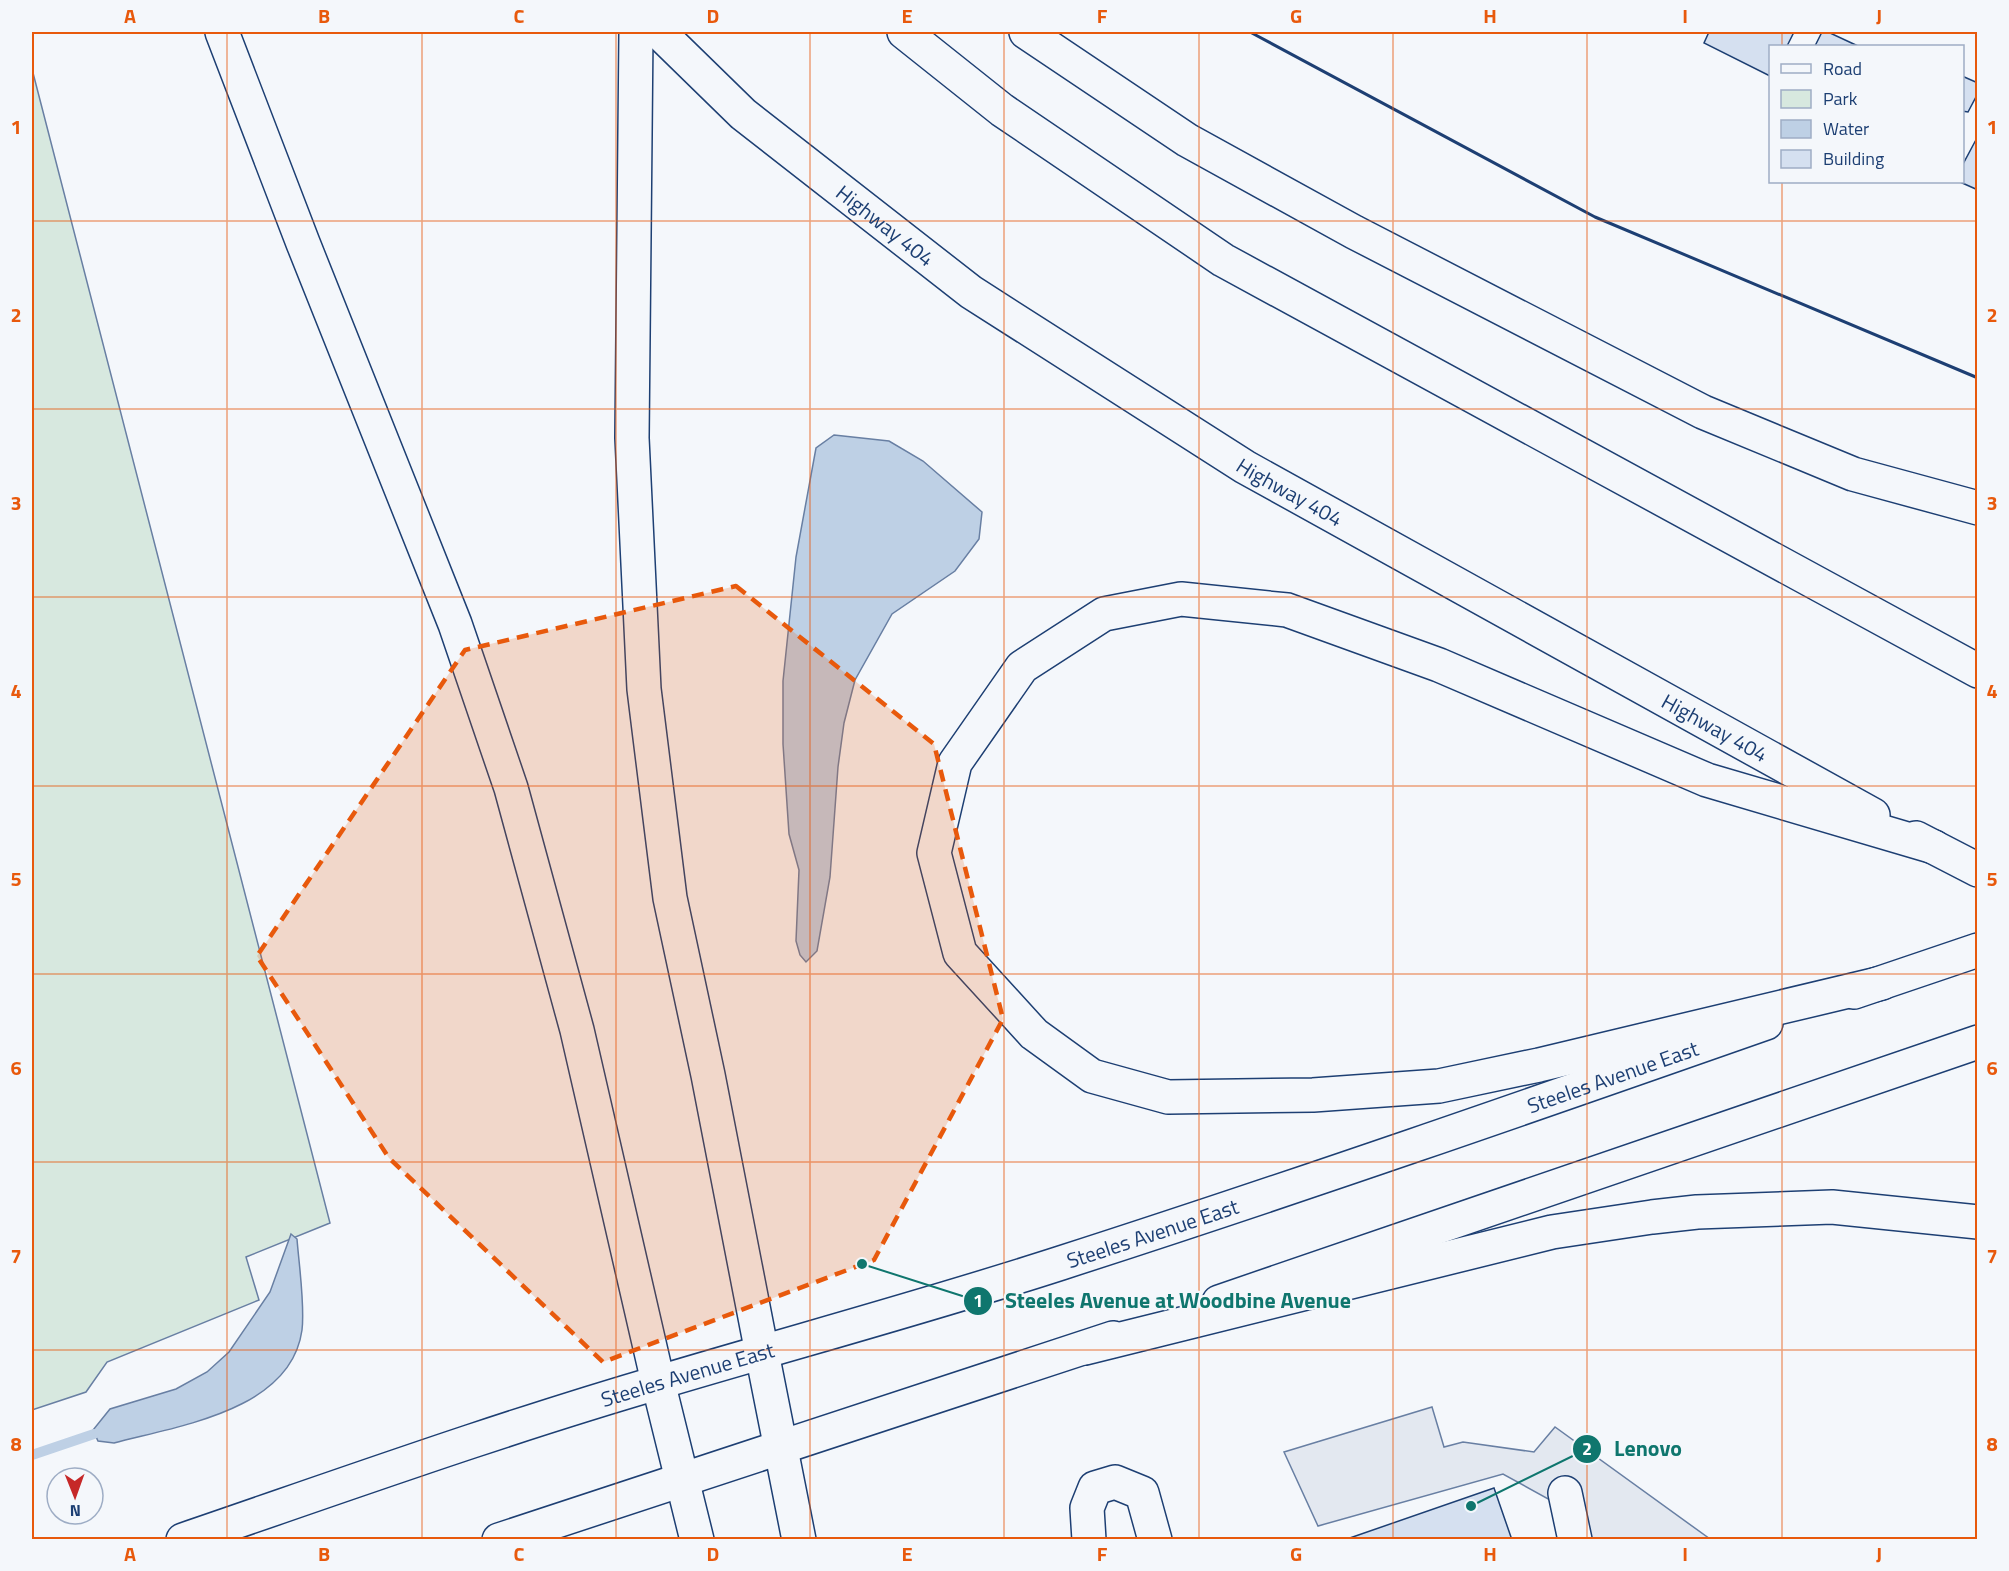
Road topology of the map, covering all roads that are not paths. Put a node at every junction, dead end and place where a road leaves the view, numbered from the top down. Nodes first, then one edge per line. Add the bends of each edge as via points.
1 (222, 32) edge
2 (636, 32) edge
3 (659, 32) edge
4 (904, 32) edge
5 (1026, 32) edge
6 (1977, 508) edge
7 (1977, 671) edge
8 (1934, 848) junction
9 (1977, 870) edge
10 (1977, 951) edge
11 (1881, 983) junction
12 (1977, 1042) edge
13 (1977, 1222) edge
14 (1085, 1348) junction
15 (762, 1353) junction
16 (658, 1382) junction
17 (782, 1447) junction
18 (684, 1479) junction
19 (1565, 1493) dead end
20 (183, 1539) edge
21 (499, 1539) edge
22 (697, 1539) edge
23 (799, 1539) edge
24 (1089, 1539) edge
25 (1155, 1539) edge
26 (1575, 1539) edge

1 - 16 main road via 455,624 511,788 577,1030
2 - 15 main road via 632,438 644,689 670,898
3 - 8 main road, Highway 404 via 743,114 971,292 1245,467
4 - 7 main road via 1002,110 1223,260
5 - 6 main road via 1197,146 1364,238 1693,407 1853,474
8 - 9 main road, Highway 404
8 - 11 main road via 1707,780 1439,665 1287,610 1181,599 1104,614 1022,667 955,763 934,853 960,953 1034,1034 1092,1076 1168,1097 1313,1095 1439,1086
10 - 11 main road, Steeles Avenue East
11 - 15 main road, Steeles Avenue East via 1449,1135 1058,1264
12 - 14 main road
13 - 14 main road via 1832,1207 1652,1217 1552,1232
14 - 17 main road
15 - 16 main road, Steeles Avenue East
15 - 17 main road
16 - 18 main road
16 - 20 main road, Steeles Avenue East
17 - 18 main road
17 - 23 main road
18 - 21 main road
18 - 22 main road
19 - 26 main road
24 - 25 main road via 1087,1508 1095,1488 1115,1482 1142,1493

